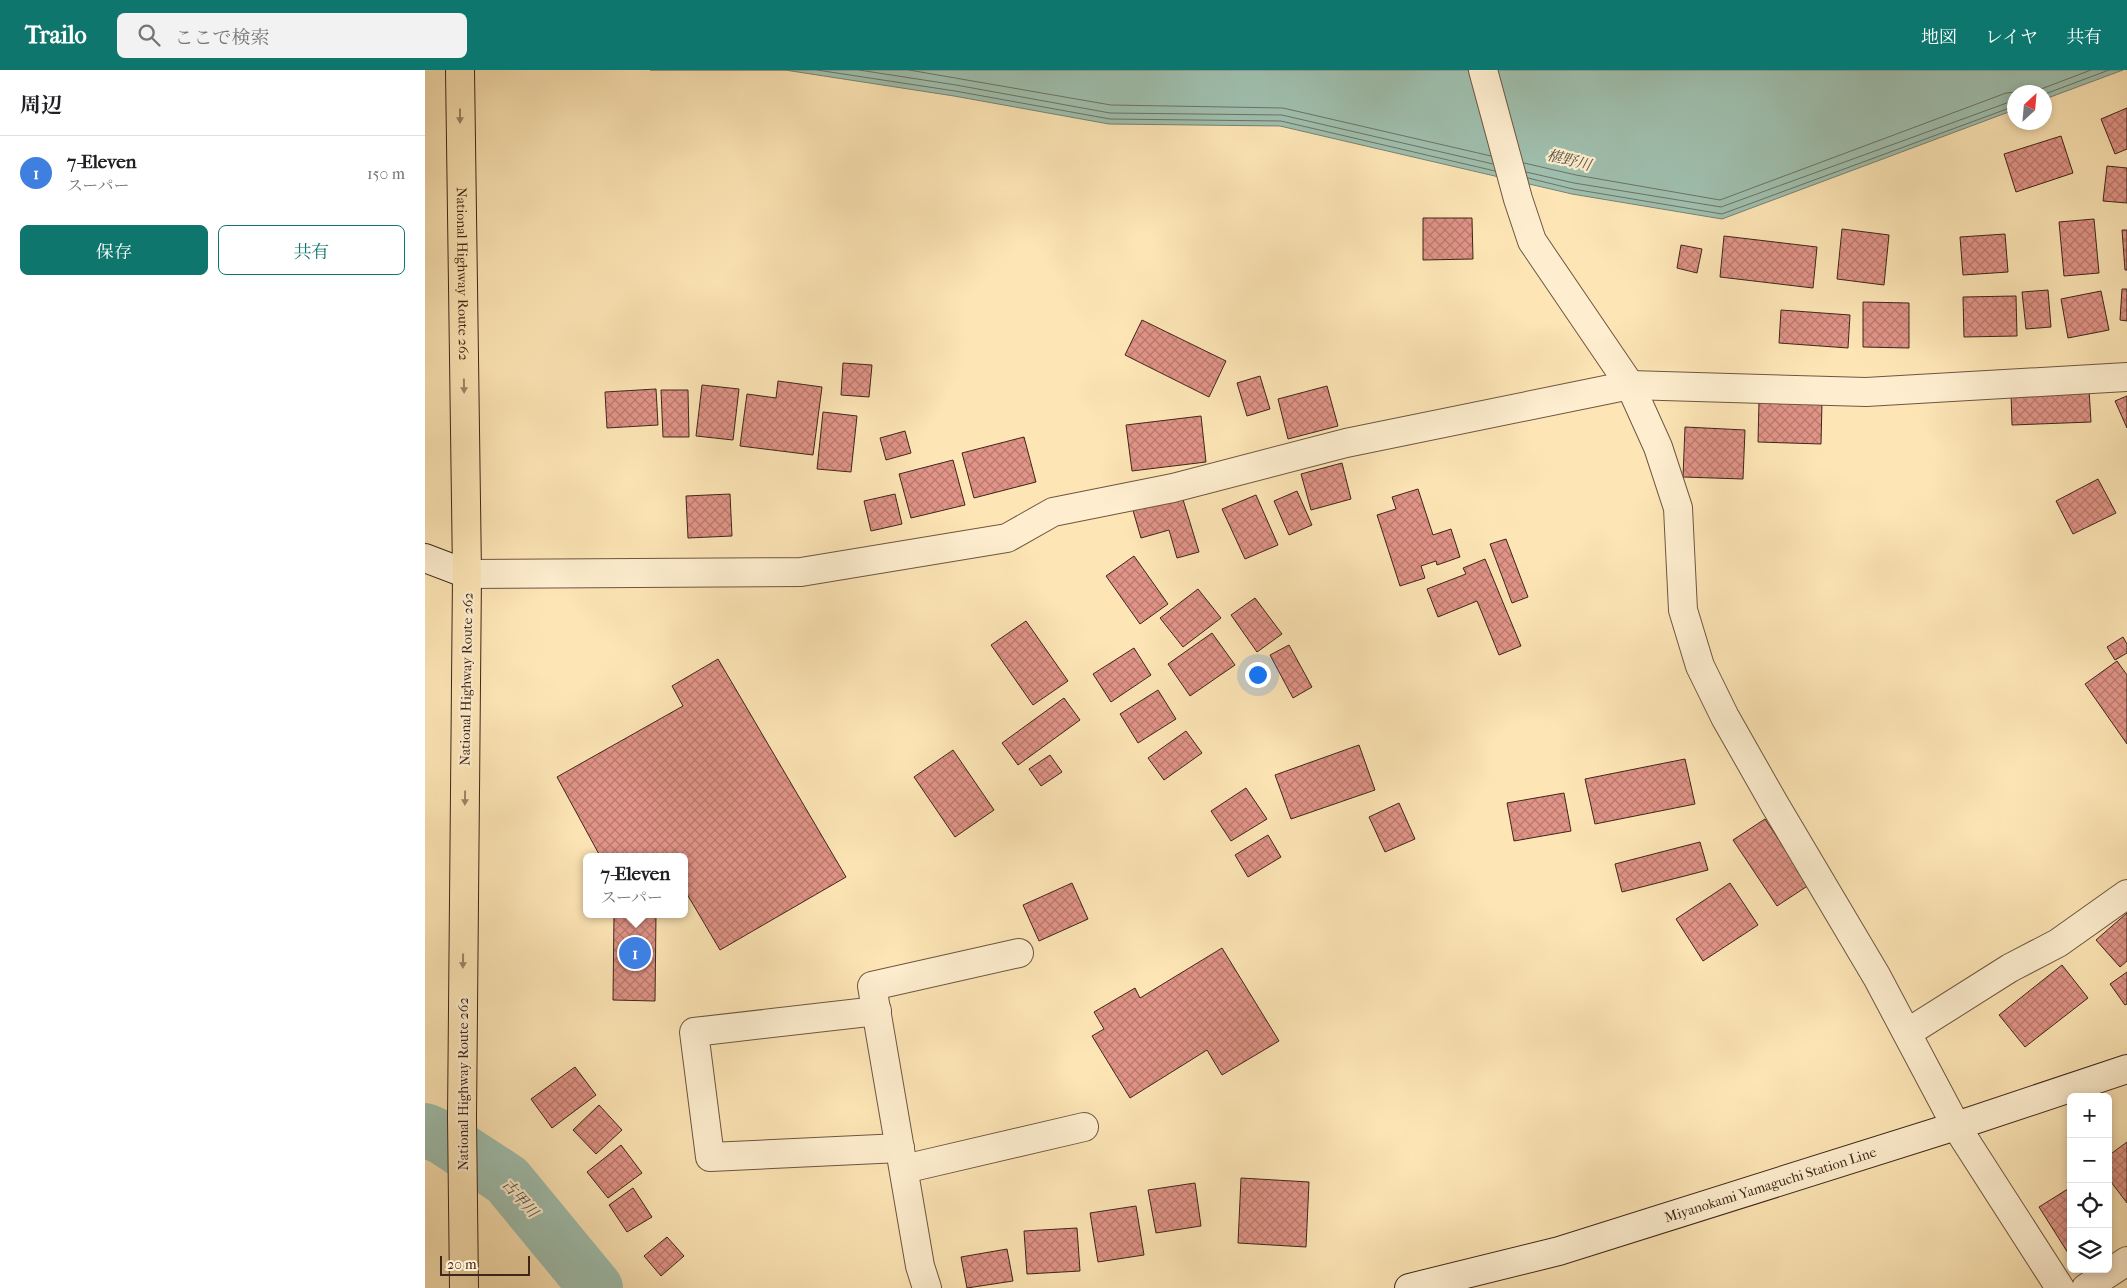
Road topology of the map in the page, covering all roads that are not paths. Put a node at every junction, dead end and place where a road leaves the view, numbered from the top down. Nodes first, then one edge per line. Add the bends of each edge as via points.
1 (460, 70) edge
2 (1483, 70) edge
3 (2127, 377) edge
4 (1630, 386) junction
5 (425, 558) edge
6 (467, 574) junction
7 (2127, 894) edge
8 (1019, 953) dead end
9 (877, 1011) junction
10 (1907, 1033) junction
11 (2127, 1069) edge
12 (1956, 1126) junction
13 (1084, 1127) dead end
14 (902, 1159) junction
15 (2127, 1261) edge
16 (464, 1288) edge
17 (927, 1288) edge
18 (1409, 1288) edge
19 (2061, 1288) edge
20 (2087, 1288) edge

1 -> 6 highway, National Highway Route 262
2 - 4 street via 1532,241
3 - 4 street via 1866,392
4 - 6 street via 1347,443 1173,488 1053,512 1007,538 801,572
4 - 10 street via 1658,447 1678,508 1683,610 1700,666 1729,725
5 - 6 street
6 -> 16 highway, National Highway Route 262 via 462,1118
7 - 10 street via 2058,943 2010,968
8 - 9 street via 872,986
9 - 14 street
9 - 14 street via 695,1032 710,1157
10 - 12 street
11 - 12 street, Miyanokami Yamaguchi Station Line
12 - 18 street, Miyanokami Yamaguchi Station Line via 1559,1251
12 - 19 street
13 - 14 street
14 - 17 street via 920,1266
15 - 20 street

